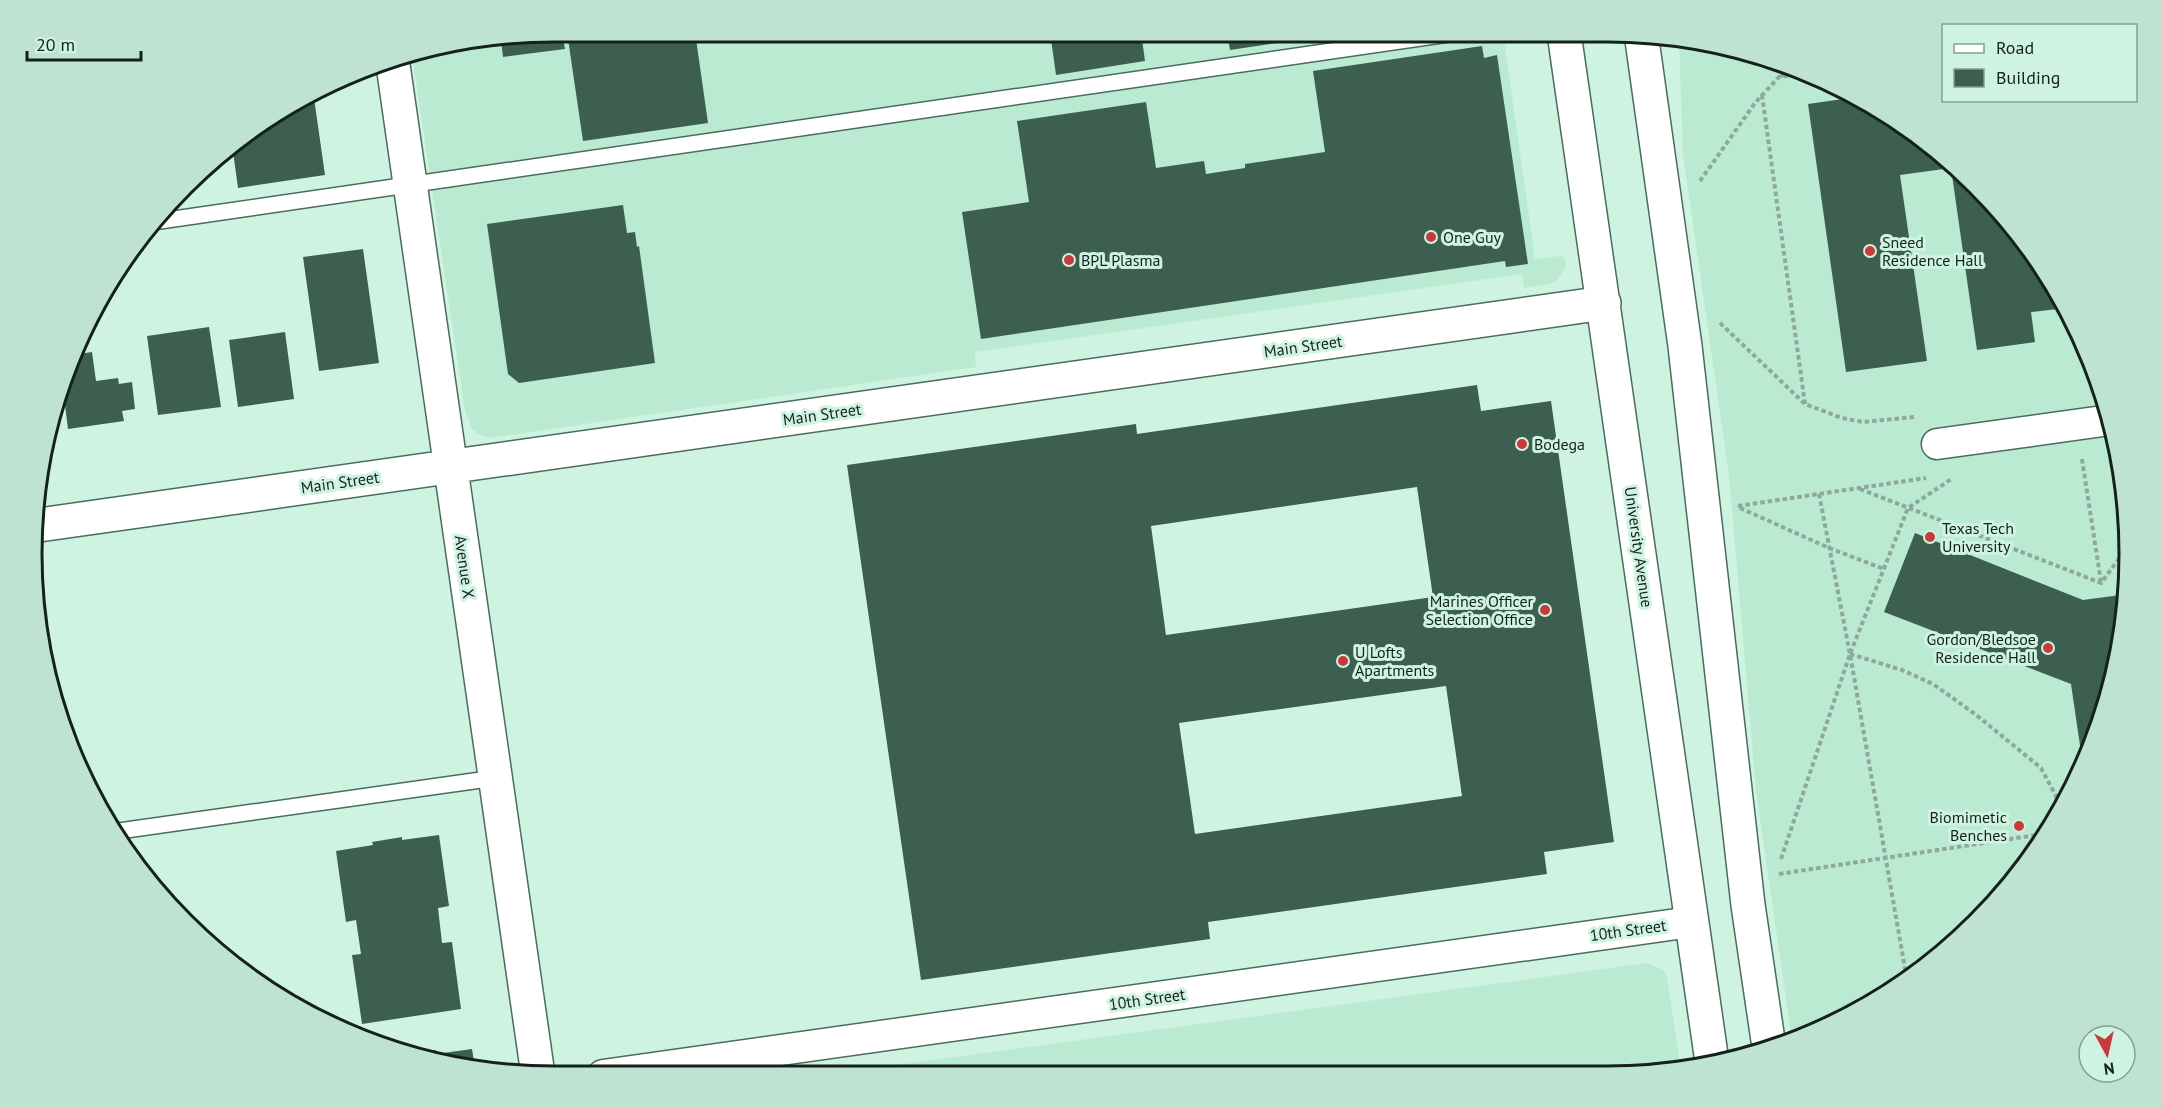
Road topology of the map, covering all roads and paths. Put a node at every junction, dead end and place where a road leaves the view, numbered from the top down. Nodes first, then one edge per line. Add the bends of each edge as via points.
1 (1394, 42) edge
2 (1565, 42) edge
3 (1642, 43) edge
4 (393, 68) edge
5 (1783, 73) edge
6 (1789, 76) edge
7 (1779, 77) junction
8 (1762, 95) junction
9 (410, 186) junction
10 (1696, 186) dead end
11 (166, 220) edge
12 (1604, 303) junction
13 (1714, 317) dead end
14 (1805, 404) junction
15 (1916, 417) dead end
16 (2102, 421) edge
17 (1937, 444) dead end
18 (2081, 456) dead end
19 (450, 466) junction
20 (1961, 473) dead end
21 (1858, 488) dead end
22 (1819, 494) dead end
23 (1737, 506) dead end
24 (1908, 508) junction
25 (43, 524) edge
26 (1829, 548) junction
27 (2119, 559) edge
28 (1884, 569) junction
29 (2101, 583) junction
30 (1850, 654) junction
31 (495, 778) junction
32 (2056, 798) edge
33 (123, 830) edge
34 (2035, 835) edge
35 (1886, 856) junction
36 (1691, 922) junction
37 (1905, 970) edge
38 (1768, 1040) edge
39 (1711, 1055) edge
40 (537, 1065) edge
41 (667, 1066) edge

1 - 9 lane
2 - 12 street, University Avenue
3 - 38 street via 1685,346 1748,905
4 - 9 street, Avenue X
5 - 7 path
6 - 7 path
7 - 8 path
8 - 10 path
8 - 14 path
9 - 11 lane
9 - 19 street, Avenue X
12 - 19 street, Main Street
12 - 36 street, University Avenue
13 - 14 path
14 - 15 path via 1863,422
16 - 17 street
18 - 29 path
19 - 25 street, Main Street
19 - 31 street, Avenue X
20 - 24 path
21 - 24 path
22 - 26 path
23 - 26 path
24 - 28 path
24 - 29 path
26 - 28 path
26 - 30 path
27 - 29 path
28 - 30 path
30 - 32 path via 1933,684 2041,768
30 - 35 path
30 - 35 path via 1776,874
31 - 33 lane
31 - 40 street, Avenue X
34 - 35 path
35 - 37 path
36 - 39 street, University Avenue
36 - 41 street, 10th Street

